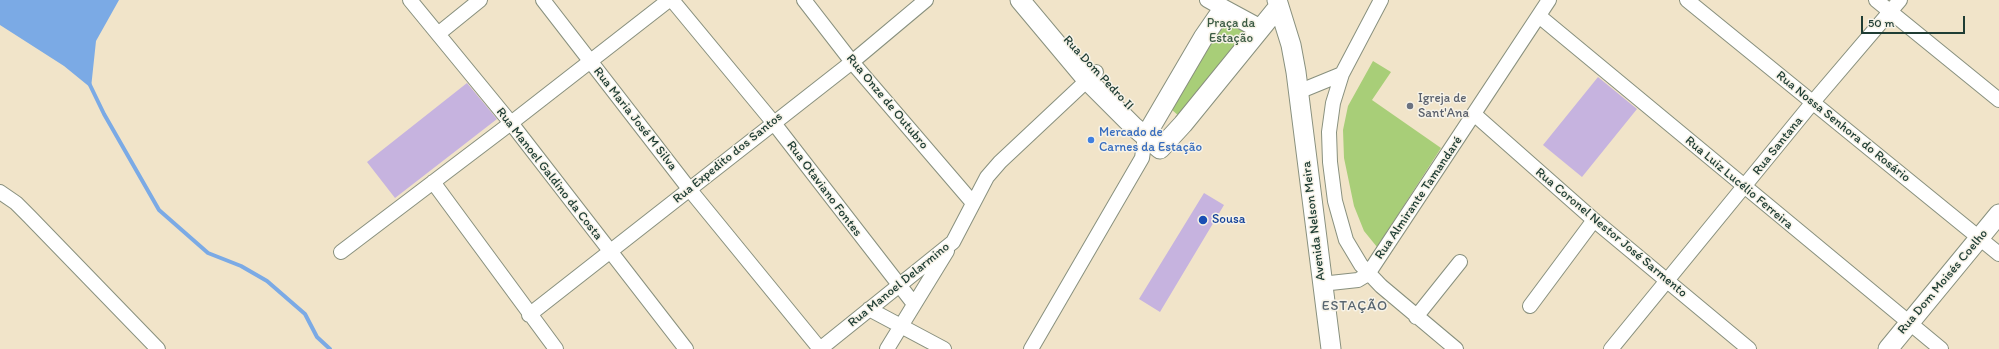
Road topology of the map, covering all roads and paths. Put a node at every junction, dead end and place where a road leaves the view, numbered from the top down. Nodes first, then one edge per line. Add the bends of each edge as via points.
1 (410, 0) edge
2 (480, 0) edge
3 (543, 0) edge
4 (668, 0) edge
5 (672, 0) edge
6 (804, 0) edge
7 (926, 0) edge
8 (1020, 0) edge
9 (1033, 0) edge
10 (1381, 0) edge
11 (1549, 0) edge
12 (1687, 0) edge
13 (1876, 0) edge
14 (1900, 0) edge
15 (1278, 3) edge
16 (1215, 5) edge
17 (1890, 12) junction
18 (1538, 16) junction
19 (1260, 29) junction
20 (438, 34) junction
21 (590, 62) junction
22 (852, 62) junction
23 (1342, 74) junction
24 (1092, 76) junction
25 (1298, 92) junction
26 (1999, 100) edge
27 (1813, 102) junction
28 (1474, 114) junction
29 (773, 122) junction
30 (511, 123) junction
31 (1148, 132) junction
32 (1164, 145) junction
33 (1142, 158) junction
34 (433, 182) junction
35 (1745, 187) junction
36 (690, 190) junction
37 (0, 192) edge
38 (972, 203) junction
39 (1999, 214) edge
40 (1594, 220) junction
41 (1979, 238) junction
42 (952, 242) junction
43 (341, 252) dead end
44 (610, 253) junction
45 (1999, 254) edge
46 (1460, 262) dead end
47 (1368, 274) junction
48 (1667, 281) junction
49 (1321, 284) junction
50 (899, 286) junction
51 (914, 304) junction
52 (1530, 306) dead end
53 (870, 309) junction
54 (529, 314) junction
55 (1416, 317) junction
56 (1909, 323) junction
57 (903, 326) junction
58 (158, 349) edge
59 (556, 349) edge
60 (686, 349) edge
61 (820, 349) edge
62 (887, 349) edge
63 (944, 349) edge
64 (1031, 349) edge
65 (1331, 349) edge
66 (1456, 349) edge
67 (1611, 349) edge
68 (1749, 349) edge
69 (1888, 349) edge
70 (1941, 349) edge

1 - 20 street, Rua Manoel Galdino da Costa
2 - 20 street
3 - 21 street, Rua Maria José M Silva
4 - 21 street
5 - 29 street, Rua Otaviano Fontes
6 - 22 street, Rua Onze de Outubro
7 - 22 street, Rua Expedito dos Santos
8 - 24 street, Rua Dom Pedro II
9 - 24 street, Rua Dom Pedro II
10 - 23 street
11 - 18 street, Rua Almirante Tamandaré
12 - 27 street, Rua Nossa Senhora do Rosário
13 - 17 street
14 - 17 street, Rua Santana
15 - 19 street
15 - 25 street, Avenida Nelson Meira via 1291,44
16 - 19 street
16 - 31 street via 1203,38
17 - 26 street
17 - 27 street, Rua Santana
18 - 28 street, Rua Almirante Tamandaré
18 - 35 street, Rua Luiz Lucélio Ferreira
19 - 32 street
20 - 30 street, Rua Manoel Galdino da Costa
21 - 30 street
21 - 36 street, Rua Maria José M Silva
22 - 29 street, Rua Expedito dos Santos
22 - 38 street, Rua Onze de Outubro
23 - 25 street
23 - 47 street via 1332,103 1329,132 1335,201 1346,240
24 - 31 street, Rua Dom Pedro II
24 - 38 street, Rua Manoel Delarmino via 1000,162
25 - 49 street, Avenida Nelson Meira
27 - 35 street, Rua Santana
27 - 41 street, Rua Nossa Senhora do Rosário
28 - 40 street, Rua Coronel Nestor José Sarmento
28 - 47 street, Rua Almirante Tamandaré
29 - 36 street, Rua Expedito dos Santos
29 - 50 street, Rua Otaviano Fontes
30 - 34 street
30 - 44 street, Rua Manoel Galdino da Costa
31 - 32 street, Rua Dom Pedro II
31 - 33 street
32 - 33 street
33 - 64 street
34 - 43 street
34 - 54 street
35 - 48 street, Rua Santana
35 - 56 street, Rua Luiz Lucélio Ferreira
36 - 44 street, Rua Expedito dos Santos
36 - 61 street, Rua Maria José M Silva
37 - 58 street via 16,203
38 - 42 street, Rua Manoel Delarmino
39 - 41 street, Rua Dom Moisés Coelho
40 - 48 street, Rua Coronel Nestor José Sarmento
40 - 52 street
41 - 45 street, Rua Nossa Senhora do Rosário
41 - 56 street, Rua Dom Moisés Coelho
42 - 50 street, Rua Manoel Delarmino
42 - 51 street
44 - 54 street, Rua Expedito dos Santos
44 - 60 street, Rua Manoel Galdino da Costa
46 - 55 street
47 - 49 street, Rua Almirante Tamandaré via 1358,280
47 - 55 street
48 - 67 street, Rua Santana
48 - 68 street, Rua Coronel Nestor José Sarmento
49 - 65 street, Avenida Nelson Meira
50 - 51 street, Rua Otaviano Fontes
50 - 53 street, Rua Manoel Delarmino
51 - 57 street
53 - 57 street
53 - 61 street, Rua Manoel Delarmino
54 - 59 street
55 - 66 street
56 - 69 street, Rua Dom Moisés Coelho
56 - 70 street, Rua Luiz Lucélio Ferreira
57 - 62 street
57 - 63 street

